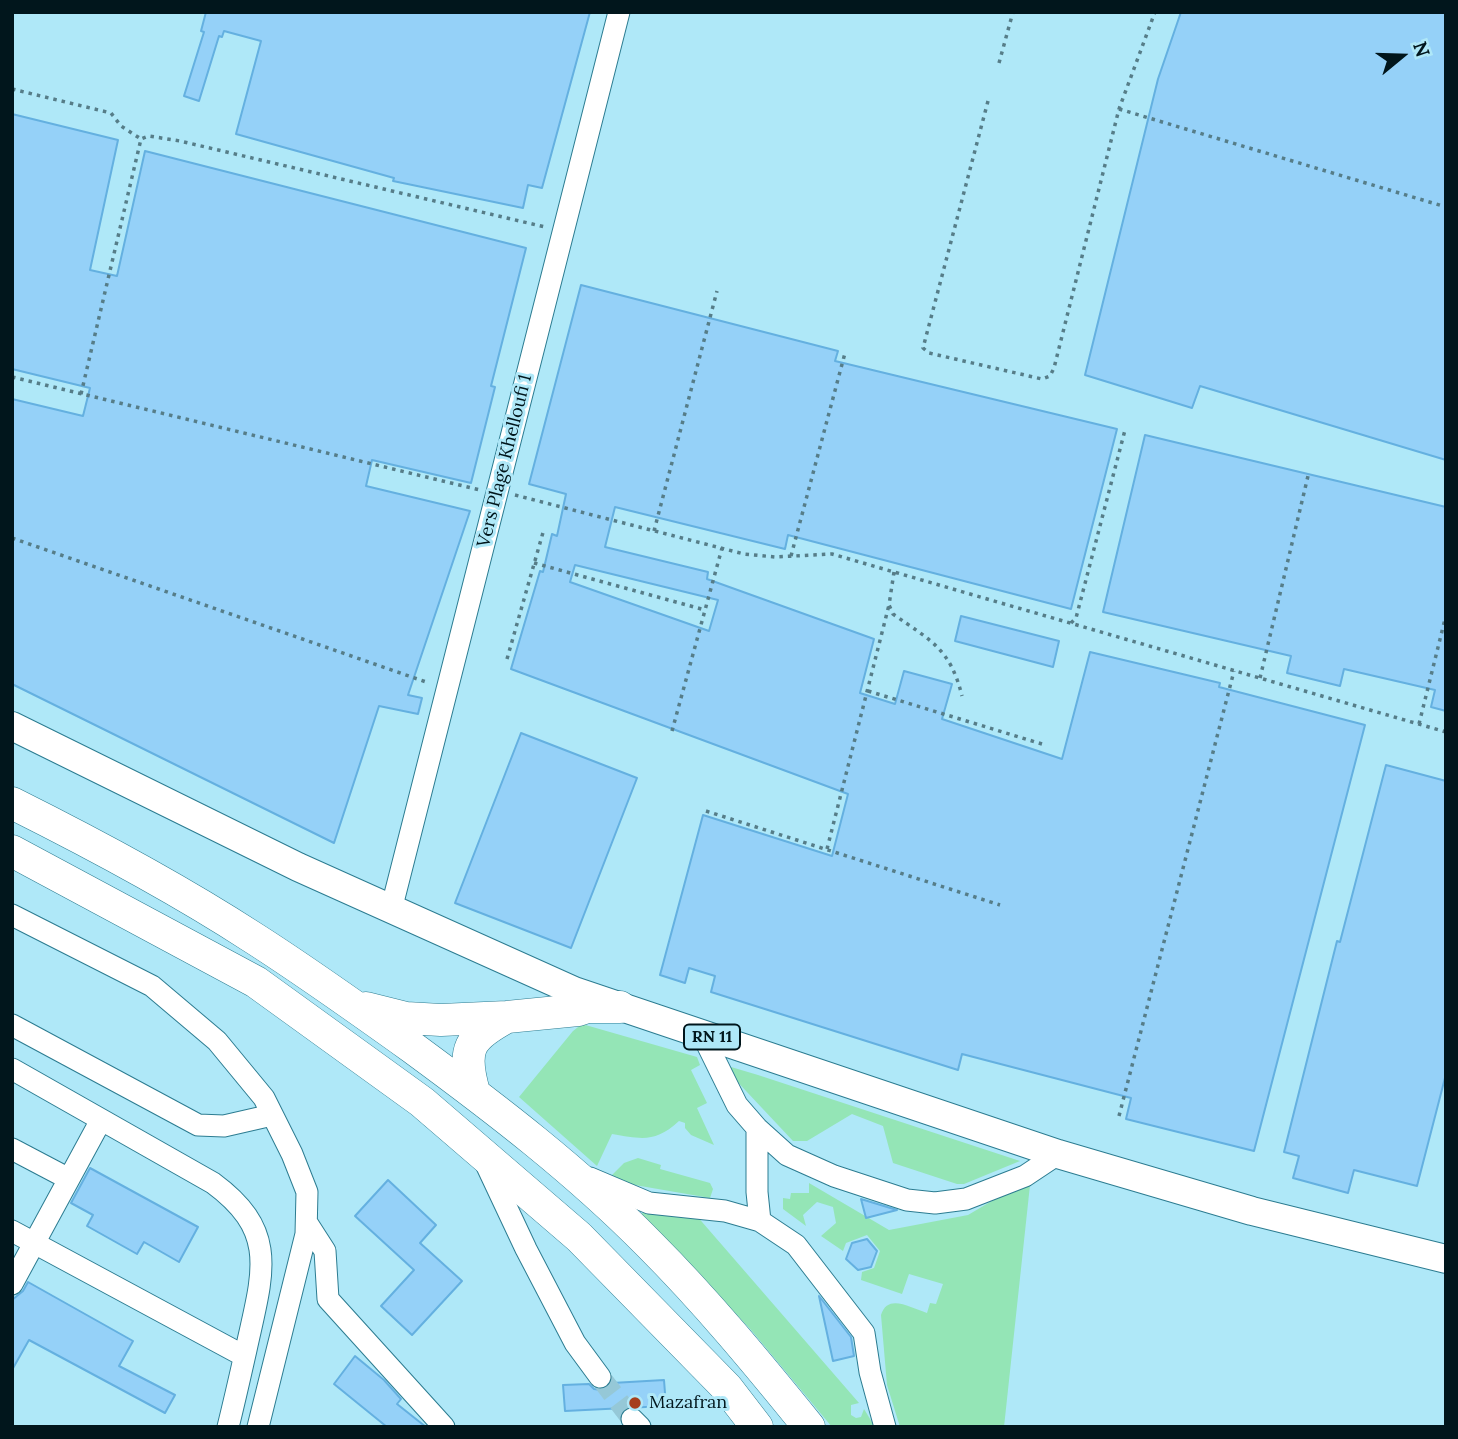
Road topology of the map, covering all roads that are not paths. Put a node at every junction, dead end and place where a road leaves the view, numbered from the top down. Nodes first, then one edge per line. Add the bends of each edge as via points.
1 (620, 12) edge
2 (12, 726) edge
3 (12, 803) edge
4 (12, 852) edge
5 (391, 910) junction
6 (12, 915) edge
7 (354, 1006) junction
8 (620, 1007) junction
9 (507, 1017) junction
10 (12, 1025) edge
11 (702, 1034) junction
12 (12, 1069) edge
13 (474, 1093) junction
14 (272, 1115) junction
15 (101, 1119) junction
16 (757, 1128) junction
17 (12, 1149) edge
18 (1058, 1154) junction
19 (482, 1156) junction
20 (565, 1165) junction
21 (69, 1179) junction
22 (760, 1221) junction
23 (307, 1223) junction
24 (12, 1231) edge
25 (34, 1243) junction
26 (1446, 1259) edge
27 (12, 1284) edge
28 (244, 1356) junction
29 (600, 1377) tunnel mouth
30 (229, 1427) edge
31 (258, 1427) edge
32 (444, 1427) edge
33 (757, 1427) edge
34 (809, 1427) edge
35 (885, 1427) edge

1 - 5 street, Vers Plage Khelloufi 1
2 - 5 main road, RN 11
3 - 7 highway via 93,844 238,929
4 - 19 highway via 256,982 422,1102
5 - 8 main road, RN 11
6 - 14 street via 152,986 217,1041 264,1098
7 - 9 highway via 424,1020
7 - 13 highway
8 - 9 highway
8 - 11 main road, RN 11
9 - 13 highway via 479,1034 468,1051
10 - 14 street via 198,1125 224,1126
11 - 16 street via 737,1105
11 - 18 main road, RN 11
12 - 15 street
13 - 20 highway
14 - 23 street via 307,1192
15 - 21 street
15 - 28 street via 213,1183 233,1197 248,1216 262,1262
16 - 18 street via 787,1155 834,1176 907,1200 935,1203 966,1199 1025,1176
16 - 22 street
17 - 21 street
18 - 26 main road, RN 11 via 1252,1211
19 - 29 street via 576,1343
19 - 33 highway via 579,1237 727,1388
20 - 22 street via 649,1203 725,1211
20 - 34 highway via 650,1244
21 - 25 street
22 - 35 street via 802,1251 864,1333
23 - 31 street
23 - 32 street via 325,1251 328,1299
24 - 25 street
25 - 27 street
25 - 28 street
28 - 30 street

